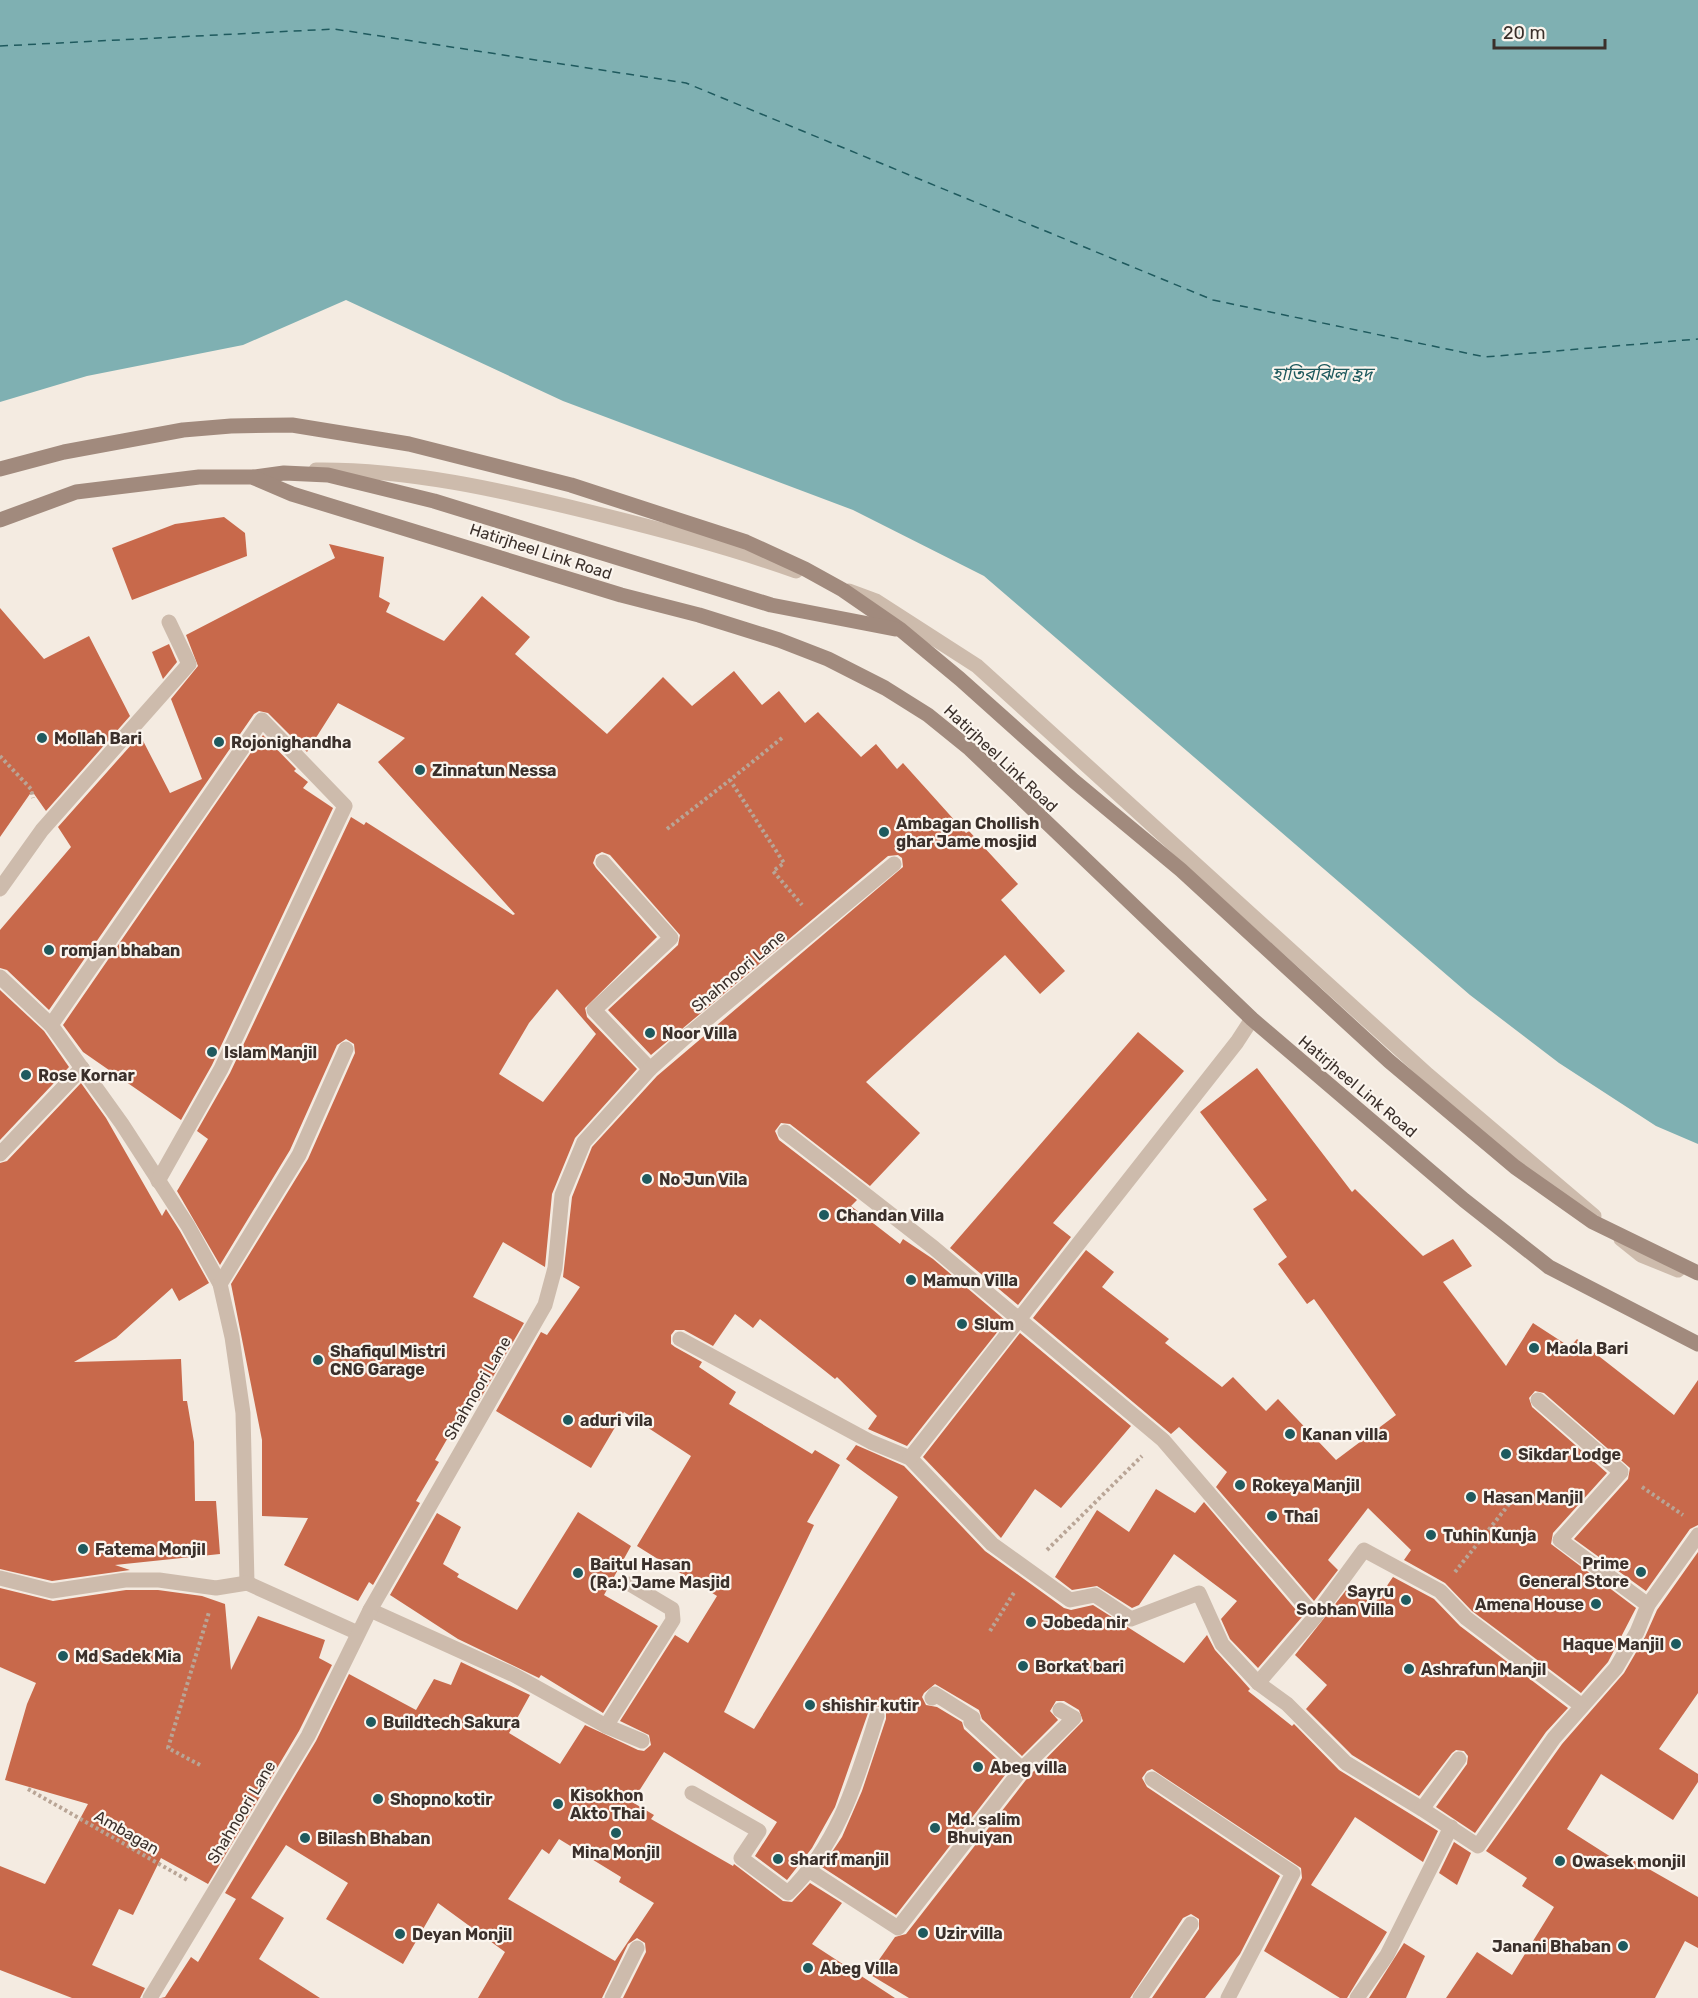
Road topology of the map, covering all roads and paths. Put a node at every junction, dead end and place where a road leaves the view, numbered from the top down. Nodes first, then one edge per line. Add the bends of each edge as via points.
1 (0, 470) edge
2 (252, 477) junction
3 (0, 520) edge
4 (0, 525) edge
5 (169, 622) dead end
6 (901, 630) junction
7 (782, 738) dead end
8 (0, 756) edge
9 (730, 780) junction
10 (667, 829) dead end
11 (42, 830) junction
12 (603, 862) dead end
13 (894, 864) dead end
14 (0, 889) edge
15 (820, 926) junction
16 (0, 976) edge
17 (1252, 1019) junction
18 (51, 1025) junction
19 (346, 1049) dead end
20 (82, 1068) junction
21 (650, 1069) junction
22 (784, 1132) dead end
23 (0, 1154) edge
24 (158, 1181) junction
25 (1698, 1273) edge
26 (1698, 1278) edge
27 (220, 1284) junction
28 (1020, 1320) junction
29 (680, 1339) dead end
30 (1698, 1344) edge
31 (1538, 1400) dead end
32 (1149, 1450) dead end
33 (910, 1458) junction
34 (1621, 1472) junction
35 (1514, 1498) dead end
36 (1688, 1519) dead end
37 (1698, 1535) edge
38 (1044, 1554) dead end
39 (0, 1578) edge
40 (247, 1583) junction
41 (630, 1584) dead end
42 (216, 1588) junction
43 (1017, 1589) dead end
44 (1440, 1591) junction
45 (1648, 1605) junction
46 (370, 1610) junction
47 (1315, 1617) junction
48 (990, 1631) dead end
49 (358, 1633) junction
50 (1258, 1683) junction
51 (932, 1698) dead end
52 (1582, 1706) junction
53 (1060, 1710) dead end
54 (877, 1716) dead end
55 (606, 1726) junction
56 (642, 1741) dead end
57 (1459, 1759) dead end
58 (200, 1765) dead end
59 (1022, 1769) junction
60 (1152, 1779) dead end
61 (28, 1789) dead end
62 (692, 1793) dead end
63 (1422, 1809) junction
64 (1451, 1827) junction
65 (810, 1871) junction
66 (213, 1895) junction
67 (1191, 1924) dead end
68 (637, 1948) dead end
69 (150, 1998) edge
70 (612, 1998) edge
71 (1140, 1998) edge
72 (1228, 1998) edge
73 (1357, 1998) edge

1 - 6 main road via 64,452 183,430 231,426 292,425 387,440 571,485 746,542 843,590
2 - 3 main road, Hatirjheel Link Road via 199,477 76,492
2 - 6 main road via 284,472 328,475 434,501 771,605
2 - 17 main road, Hatirjheel Link Road via 292,494 621,596 779,640 885,688 928,715 970,749
4 - 26 street via 104,488 227,470 360,469 491,488 627,521 769,561 876,601 977,666 1428,1076 1641,1256
5 - 11 street via 189,664
6 - 25 main road via 1181,870 1389,1061 1515,1167 1593,1222
7 - 9 path
8 - 11 path via 33,792 32,805
9 - 10 path
9 - 15 path via 784,863 773,871
11 - 14 street
12 - 21 street via 671,938 594,1010
13 - 15 street, Shahnoori Lane
15 - 21 street, Shahnoori Lane
16 - 18 street
17 - 28 street
17 - 30 main road, Hatirjheel Link Road via 1464,1200 1549,1267
18 - 20 street
18 - 24 street via 262,720 345,806 221,1069
19 - 27 street via 299,1155
20 - 23 street
20 - 24 street
21 - 46 street, Shahnoori Lane via 584,1142 562,1195 555,1269 545,1305
22 - 28 street
24 - 27 street
27 - 40 street via 243,1413
28 - 33 street
28 - 47 street via 1163,1440
29 - 33 street via 871,1442
31 - 34 street
32 - 38 path
33 - 50 street via 992,1545 1070,1600 1095,1595 1131,1619 1199,1593 1222,1644
34 - 36 path
34 - 45 street via 1560,1540
35 - 44 path
37 - 45 street
39 - 42 street via 52,1591 125,1580
40 - 42 street
40 - 49 street
41 - 55 street via 672,1610 673,1620
42 - 58 path via 168,1748
43 - 48 path
44 - 47 street via 1364,1550
44 - 52 street via 1466,1618
45 - 52 street via 1616,1668
46 - 49 street, Shahnoori Lane
46 - 55 street via 514,1675
47 - 50 street
49 - 66 street, Shahnoori Lane via 308,1736
50 - 63 street via 1287,1704 1346,1763
51 - 59 street via 935,1694 973,1718 971,1722
52 - 64 street via 1554,1738 1478,1846
53 - 59 street via 1074,1718
54 - 65 street via 849,1803
55 - 56 street
57 - 63 street
59 - 65 street via 898,1928
60 - 72 street via 1293,1873
61 - 66 path, Ambagan
62 - 65 street via 759,1831 741,1858 788,1893
63 - 64 street
64 - 73 street via 1387,1954
66 - 69 street, Shahnoori Lane
67 - 71 street
68 - 70 street

